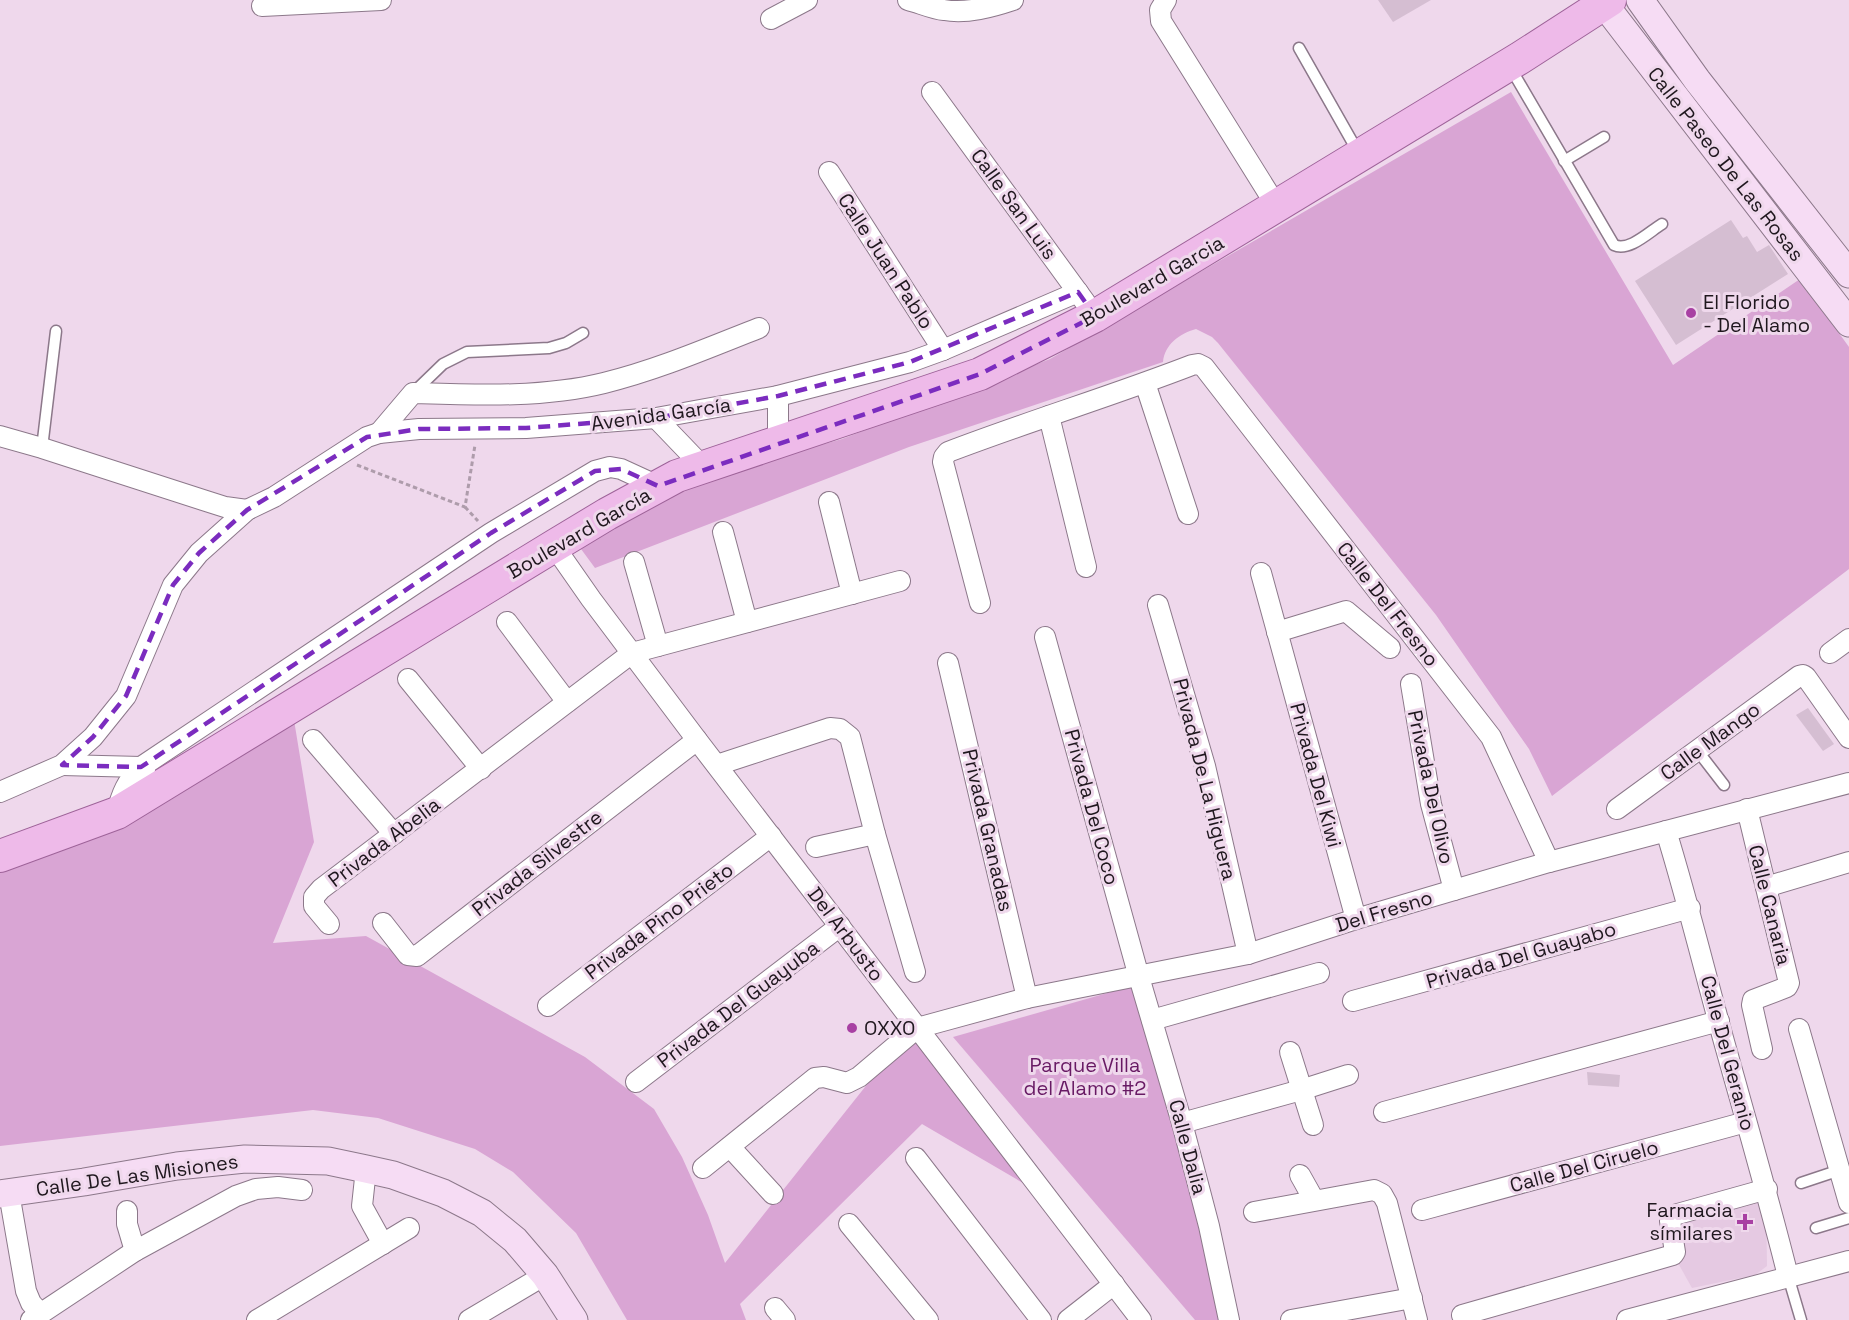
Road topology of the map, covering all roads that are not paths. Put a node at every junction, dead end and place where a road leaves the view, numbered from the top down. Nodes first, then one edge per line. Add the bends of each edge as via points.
1 (381, 0) edge
2 (807, 0) edge
3 (908, 0) edge
4 (1014, 0) edge
5 (1166, 0) edge
6 (1640, 0) edge
7 (1607, 2) edge
8 (262, 6) dead end
9 (771, 19) dead end
10 (1670, 44) junction
11 (1299, 48) dead end
12 (1648, 62) junction
13 (1509, 65) junction
14 (932, 92) dead end
15 (1604, 136) dead end
16 (1360, 157) junction
17 (1564, 160) junction
18 (829, 172) dead end
19 (1277, 207) junction
20 (1662, 224) dead end
21 (1849, 274) edge
22 (1087, 304) junction
23 (1847, 316) edge
24 (759, 328) dead end
25 (56, 331) dead end
26 (583, 333) dead end
27 (943, 350) junction
28 (910, 362) junction
29 (1145, 383) junction
30 (413, 393) junction
31 (921, 393) junction
32 (778, 396) junction
33 (1048, 416) junction
34 (656, 418) junction
35 (379, 433) junction
36 (0, 436) edge
37 (778, 441) junction
38 (42, 448) junction
39 (703, 467) junction
40 (658, 486) junction
41 (829, 502) dead end
42 (247, 510) junction
43 (1188, 514) dead end
44 (723, 532) dead end
45 (554, 546) junction
46 (634, 562) dead end
47 (1086, 567) dead end
48 (1261, 573) dead end
49 (900, 581) dead end
50 (852, 594) junction
51 (980, 603) dead end
52 (1158, 605) dead end
53 (507, 622) dead end
54 (747, 622) junction
55 (1276, 632) junction
56 (1045, 637) dead end
57 (1849, 639) edge
58 (658, 646) junction
59 (1390, 648) dead end
60 (632, 653) junction
61 (1830, 653) dead end
62 (948, 663) dead end
63 (408, 679) dead end
64 (1411, 684) dead end
65 (567, 702) junction
66 (1849, 738) edge
67 (313, 740) dead end
68 (697, 740) junction
69 (1697, 750) junction
70 (62, 765) junction
71 (717, 765) junction
72 (481, 769) junction
73 (153, 776) junction
74 (1849, 783) edge
75 (1724, 785) dead end
76 (0, 792) edge
77 (1617, 808) dead end
78 (1747, 808) junction
79 (1666, 831) junction
80 (394, 834) junction
81 (875, 834) junction
82 (771, 836) junction
83 (816, 847) dead end
84 (0, 856) edge
85 (1549, 862) junction
86 (1849, 862) edge
87 (1766, 887) junction
88 (1454, 890) junction
89 (1690, 908) junction
90 (1356, 919) junction
91 (383, 923) dead end
92 (329, 924) dead end
93 (840, 926) junction
94 (1248, 954) junction
95 (915, 972) dead end
96 (1319, 973) dead end
97 (1139, 977) junction
98 (1027, 998) junction
99 (1353, 1001) dead end
100 (548, 1006) dead end
101 (1152, 1020) junction
102 (1719, 1021) junction
103 (917, 1028) junction
104 (1799, 1029) dead end
105 (1762, 1048) dead end
106 (1290, 1052) dead end
107 (1348, 1075) dead end
108 (636, 1082) dead end
109 (1301, 1090) junction
110 (1384, 1112) dead end
111 (1746, 1122) junction
112 (1182, 1123) junction
113 (1312, 1125) dead end
114 (730, 1147) junction
115 (916, 1158) dead end
116 (366, 1168) junction
117 (704, 1168) dead end
118 (1840, 1170) junction
119 (1300, 1175) dead end
120 (1801, 1183) dead end
121 (1767, 1189) junction
122 (302, 1190) dead end
123 (4, 1193) edge
124 (773, 1194) dead end
125 (1314, 1200) junction
126 (1849, 1203) edge
127 (1422, 1210) dead end
128 (127, 1211) dead end
129 (1254, 1212) dead end
130 (1849, 1218) edge
131 (849, 1224) dead end
132 (409, 1228) dead end
133 (1816, 1228) dead end
134 (383, 1244) junction
135 (135, 1251) junction
136 (1849, 1261) edge
137 (545, 1275) junction
138 (1788, 1276) junction
139 (1114, 1284) junction
140 (1412, 1298) junction
141 (1462, 1315) dead end
142 (1333, 1316) edge
143 (35, 1317) edge
144 (257, 1320) edge
145 (468, 1320) edge
146 (574, 1320) edge
147 (928, 1320) edge
148 (1041, 1320) edge
149 (1068, 1320) edge
150 (1141, 1320) edge
151 (1229, 1320) edge
152 (1291, 1320) edge
153 (1417, 1320) edge
154 (1627, 1320) edge
155 (1801, 1320) edge

1 - 8 street
2 - 9 street
3 - 4 street via 945,11
5 - 19 street via 1160,10 1161,21
6 - 10 street, Calle Paseo De Las Rosas
7 - 12 street, Calle Paseo De Las Rosas
7 - 13 main road, Boulevard Garcia
10 - 12 street
10 - 21 street, Calle Paseo De Las Rosas
11 - 16 lane
12 - 23 street, Calle Paseo De Las Rosas
13 - 16 main road, Boulevard Garcia
13 - 17 lane
14 - 22 street, Calle San Luis
15 - 17 lane
16 - 19 main road, Boulevard Garcia
17 - 20 lane via 1614,245 1627,246
18 - 27 street, Calle Juan Pablo
19 - 22 main road, Boulevard Garcia
22 - 27 street, Avenida García
22 - 31 main road, Boulevard Garcia via 980,374
24 - 30 street via 692,355 604,383 556,391
25 - 38 lane
26 - 30 lane via 549,348 467,352 443,364
27 - 28 street, Avenida García
28 - 31 street
28 - 32 street, Avenida García
29 - 33 street
29 - 43 street
29 - 85 street, Calle Del Fresno via 1192,364 1204,367 1491,737
30 - 35 street
31 - 37 main road, Boulevard Garcia
32 - 34 street, Avenida García
32 - 37 street
33 - 47 street
33 - 51 street via 948,452 944,457
34 - 35 street, Avenida García via 526,429
34 - 39 street
35 - 42 street, Avenida García
36 - 38 street
37 - 39 main road, Boulevard Garcia
38 - 42 street via 203,501
39 - 40 main road, Boulevard Garcia
40 - 45 main road, Boulevard García
40 - 73 street, Boulevard García via 621,469 595,471 490,533
41 - 50 street
42 - 70 street, Avenida García via 199,553 173,585 126,696 93,738
44 - 54 street
45 - 60 street, Del Arbusto
45 - 73 main road, Boulevard García
46 - 58 street
48 - 55 street, Privada Del Kiwi
49 - 50 street
50 - 54 street
52 - 94 street, Privada De La Higuera via 1204,766
53 - 65 street
54 - 58 street
55 - 59 street via 1346,611
55 - 90 street, Privada Del Kiwi
56 - 97 street, Privada Del Coco
57 - 61 street
58 - 60 street
60 - 65 street, Privada Abelia
60 - 68 street, Del Arbusto
62 - 98 street, Privada Granadas
63 - 72 street
64 - 88 street, Privada Del Olivo via 1431,804
65 - 72 street, Privada Abelia
66 - 69 street, Calle Mango via 1803,675
67 - 80 street
68 - 71 street, Del Arbusto
68 - 91 street, Privada Silvestre via 417,956 408,955
69 - 75 lane
69 - 77 street, Calle Mango
70 - 73 street
70 - 76 street
71 - 81 street via 830,728 840,729 850,737
71 - 82 street, Del Arbusto
72 - 80 street, Privada Abelia
73 - 84 main road, Boulevard García via 117,813
74 - 78 street, Del Fresno
78 - 79 street, Del Fresno
78 - 87 street, Calle Canaria
79 - 85 street, Del Fresno
79 - 89 street, Calle Del Geranio
80 - 92 street, Privada Abelia via 314,897 314,906
81 - 83 street
81 - 95 street
82 - 93 street, Del Arbusto
82 - 100 street, Privada Pino Prieto
85 - 88 street, Del Fresno
86 - 87 street
87 - 105 street, Calle Canaria via 1789,983 1753,1000
88 - 90 street, Del Fresno
89 - 99 street, Privada Del Guayabo
89 - 102 street, Calle Del Geranio
90 - 94 street, Del Fresno
93 - 103 street, Del Arbusto
93 - 108 street, Privada Del Guayuba
94 - 97 street, Del Fresno
96 - 101 street
97 - 98 street, Del Fresno
97 - 101 street, Calle Dalia
98 - 103 street, Del Fresno
101 - 112 street, Calle Dalia
102 - 110 street
102 - 111 street, Calle Del Geranio
103 - 114 street via 848,1083 815,1078
103 - 139 street, Del Arbusto
104 - 118 street
106 - 109 street
107 - 109 street
109 - 112 street
109 - 113 street
111 - 121 street, Calle Del Geranio
111 - 127 street, Calle Del Ciruelo
112 - 151 street, Calle Dalia
114 - 117 street
114 - 124 street
115 - 148 street
116 - 123 street, Calle De Las Misiones via 327,1161 245,1159
116 - 134 street via 362,1206
116 - 137 street, Calle De Las Misiones via 443,1193 482,1212 515,1240
118 - 120 lane
118 - 126 street
119 - 125 street
121 - 138 street, Calle Del Geranio
121 - 141 street via 1671,1217 1673,1255
122 - 135 street via 278,1186 236,1196
123 - 143 street
125 - 129 street
125 - 140 street via 1374,1190 1382,1194 1388,1203
128 - 135 street
130 - 133 lane
131 - 147 street
132 - 134 street
134 - 144 street
135 - 143 street
136 - 138 street
137 - 145 street
137 - 146 street, Calle De Las Misiones
138 - 154 street
138 - 155 lane
139 - 149 street
139 - 150 street, Del Arbusto
140 - 142 street
140 - 153 street
142 - 152 street

